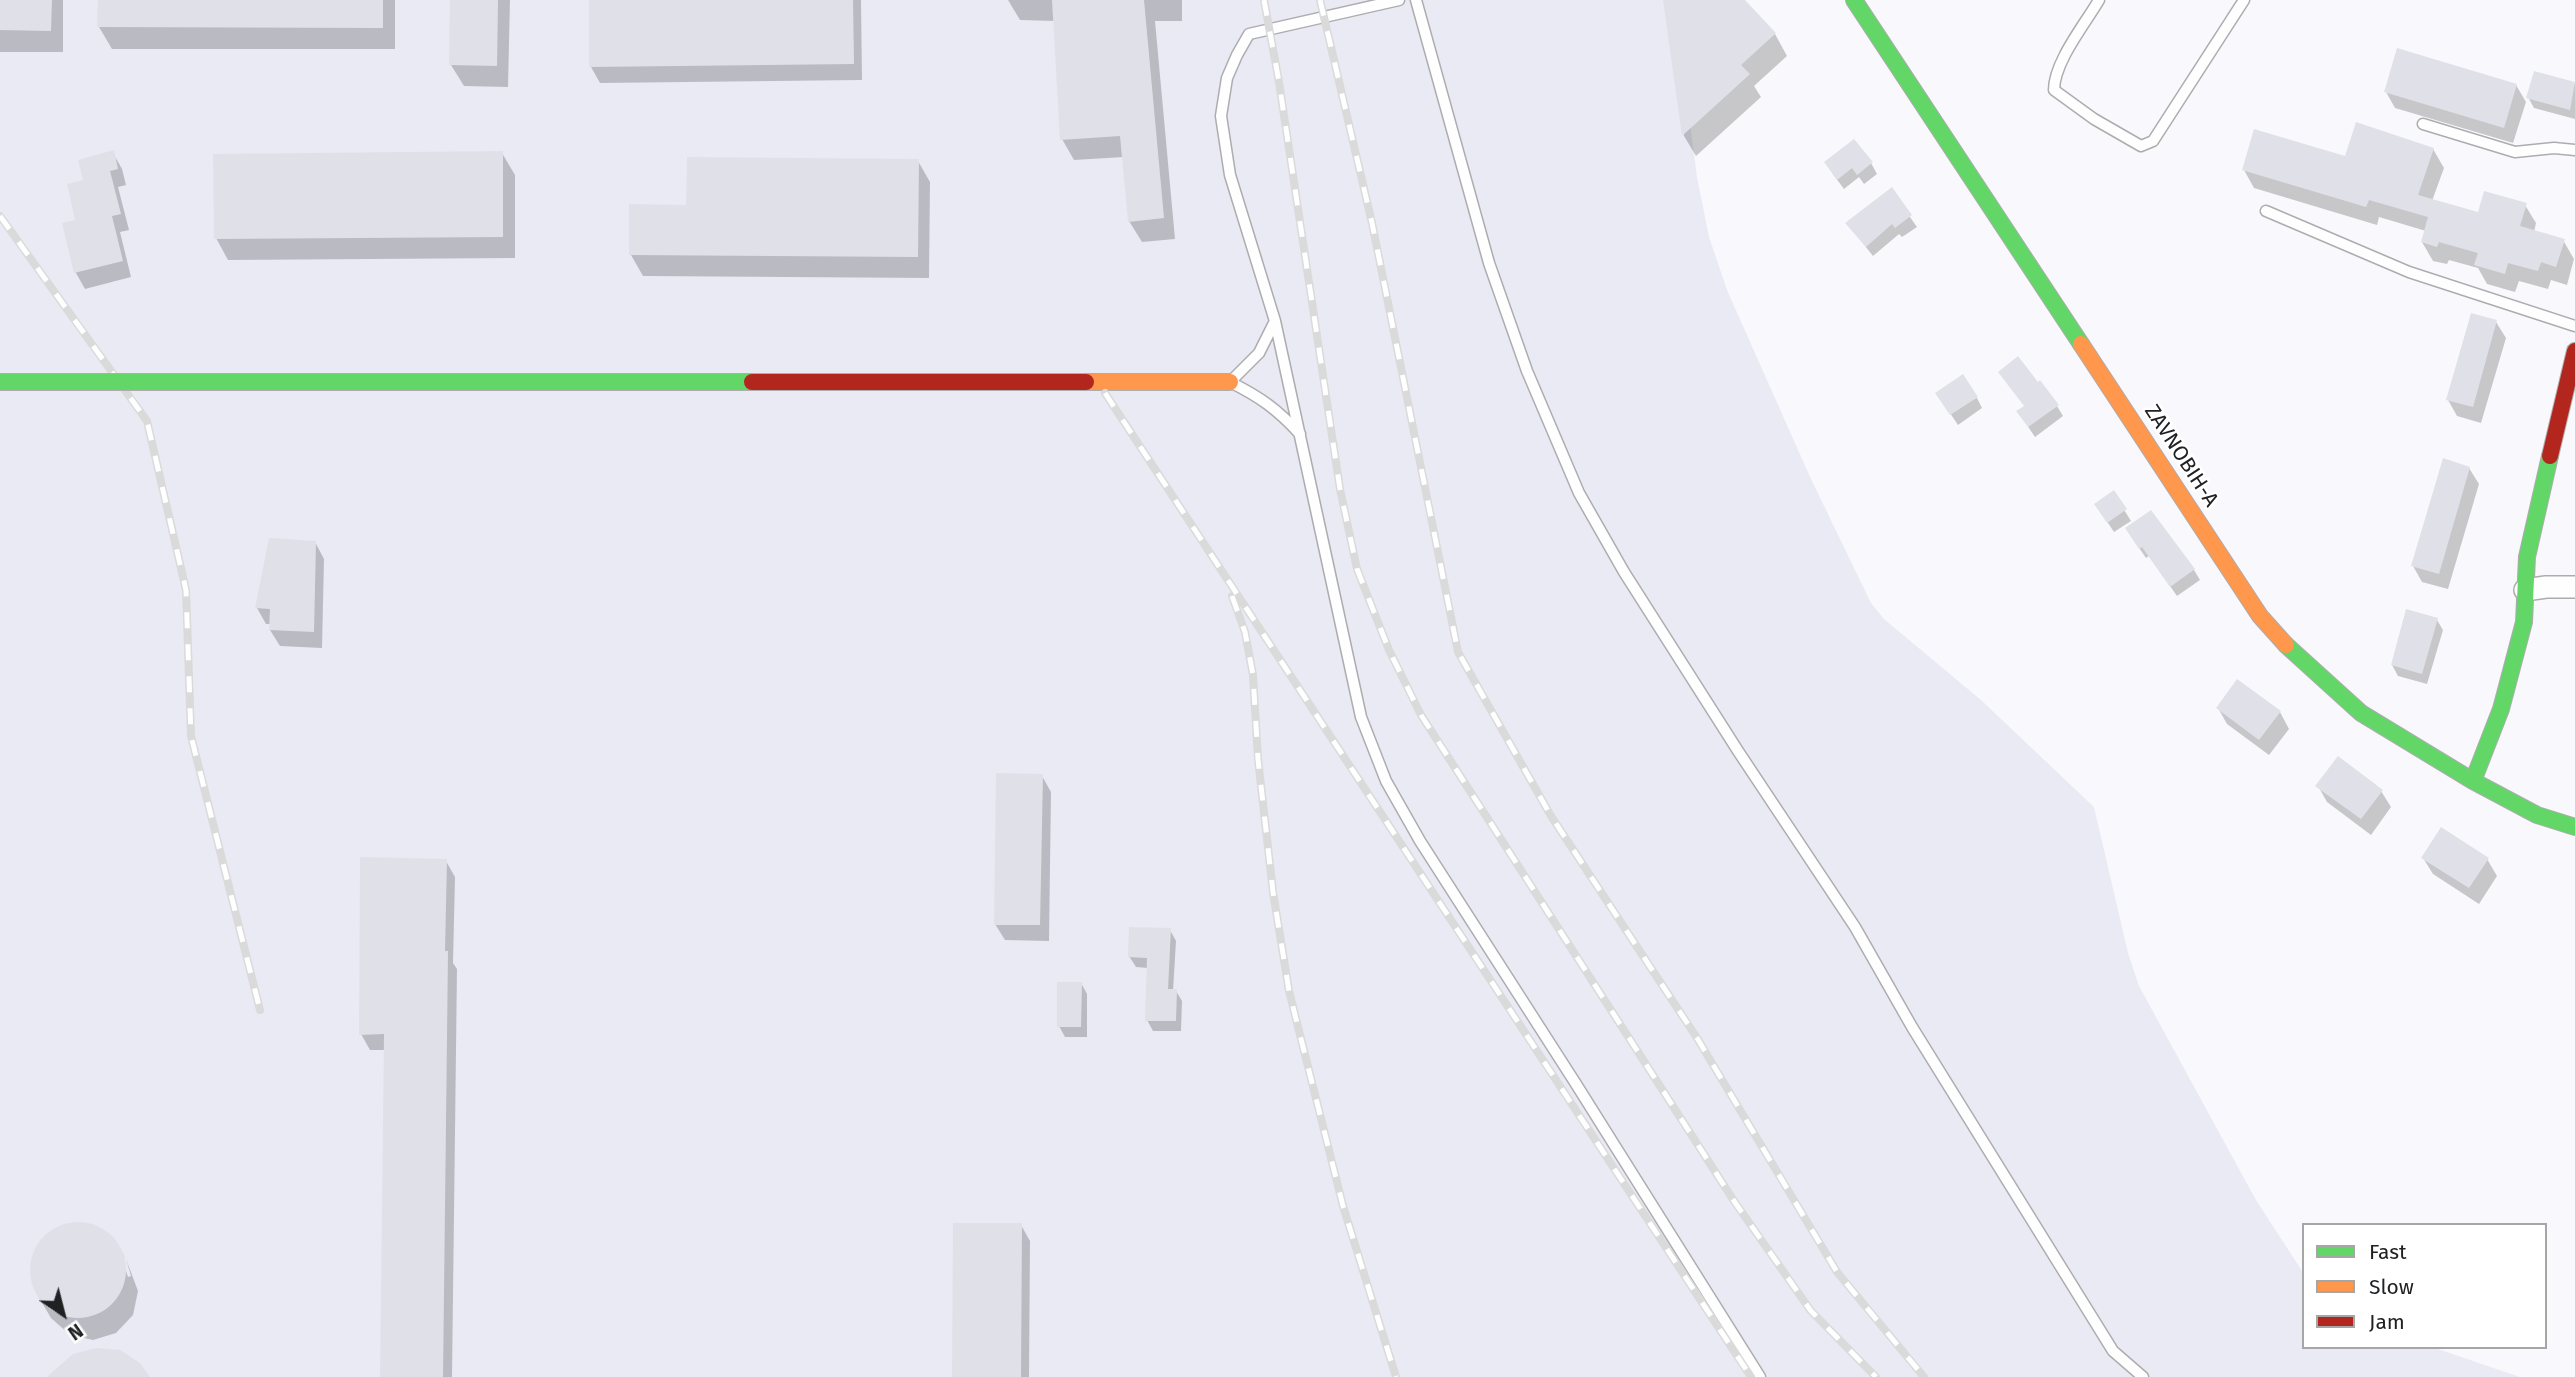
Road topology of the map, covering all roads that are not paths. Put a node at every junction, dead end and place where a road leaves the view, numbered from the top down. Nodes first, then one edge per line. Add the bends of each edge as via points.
1 (1399, 0) edge
2 (1416, 0) edge
3 (1854, 0) edge
4 (2099, 0) edge
5 (2244, 0) edge
6 (2423, 124) dead end
7 (2575, 150) edge
8 (2266, 211) dead end
9 (1275, 321) junction
10 (2575, 326) edge
11 (2575, 351) edge
12 (0, 382) edge
13 (1230, 382) junction
14 (1300, 435) junction
15 (2575, 587) edge
16 (2525, 590) junction
17 (2473, 781) junction
18 (2575, 827) edge
19 (1760, 1377) edge
20 (2143, 1377) edge

1 - 9 lane via 1249,34 1227,78 1221,116 1230,176
2 - 20 lane via 1489,263 1527,371 1579,493 1702,695 1855,927 2113,1351
3 - 17 street, ZAVNOBIH-A via 2260,616 2361,713
4 - 5 lane via 2054,78 2054,90 2141,146 2153,141
6 - 7 lane via 2515,152
8 - 10 lane via 2409,272
9 - 13 lane via 1259,353
9 - 14 lane
11 - 16 street via 2527,557
12 - 13 street, bridge
13 - 14 lane via 1259,396
14 - 19 lane via 1361,717 1386,781
15 - 16 street
16 - 17 street via 2524,622 2501,709
17 - 18 street, ZAVNOBIH-A via 2537,816

